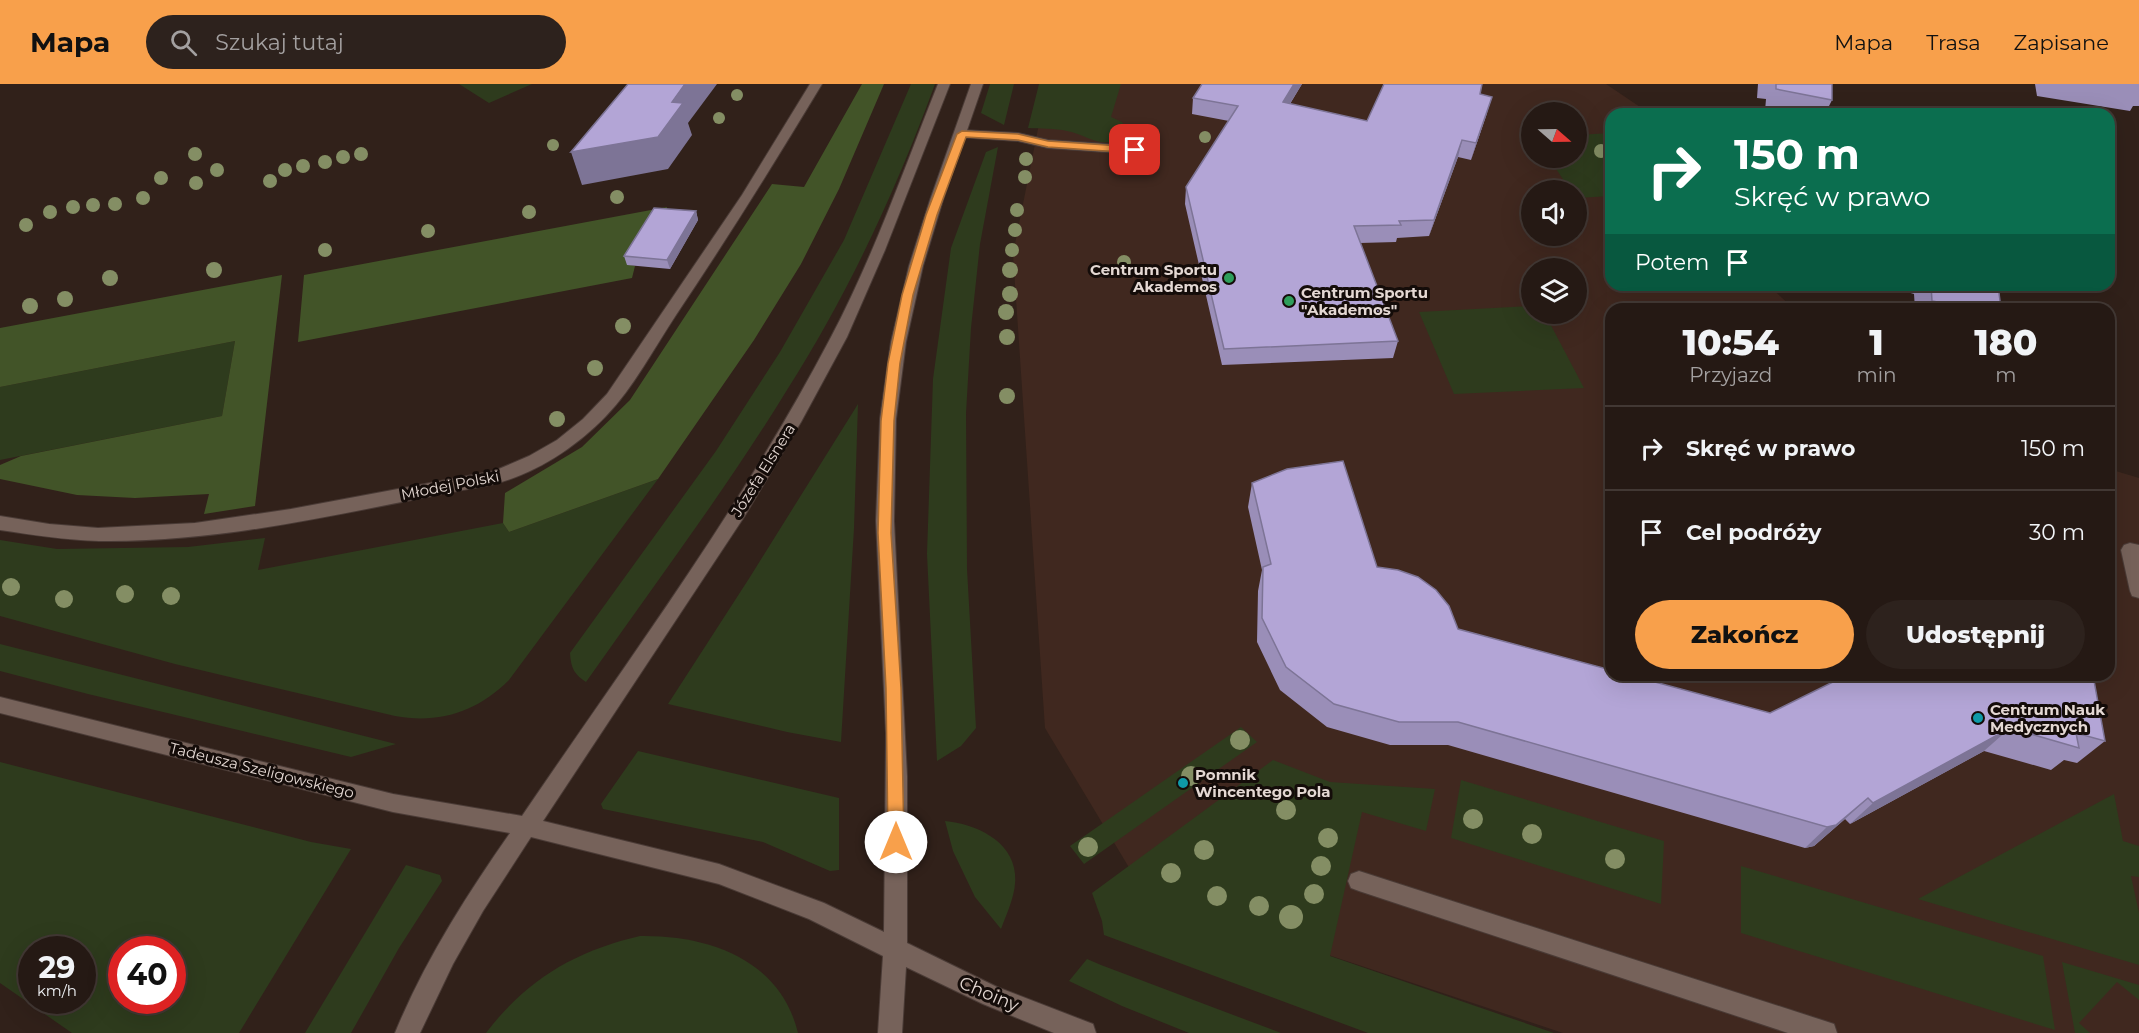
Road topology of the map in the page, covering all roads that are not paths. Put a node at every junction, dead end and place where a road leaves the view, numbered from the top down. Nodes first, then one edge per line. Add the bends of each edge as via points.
1 (816, 84) edge
2 (944, 84) edge
3 (977, 84) edge
4 (962, 134) junction
5 (1135, 150) dead end
6 (0, 523) edge
7 (2139, 552) edge
8 (2139, 591) edge
9 (0, 705) edge
10 (525, 826) junction
11 (1359, 881) dead end
12 (896, 950) junction
13 (407, 1033) edge
14 (890, 1033) edge
15 (1084, 1033) edge
16 (1825, 1033) edge

1 - 6 street, Młodej Polski via 749,195 614,398 592,423 562,447 501,476 203,531 147,535 87,533
2 - 10 street, Józefa Elsnera via 878,250 839,337 793,422 738,512
3 - 4 street
4 - 5 street
4 - 12 street via 908,295 887,421 884,533 897,770
7 - 8 street via 2130,550
9 - 10 street, Tadeusza Szeligowskiego via 393,803
10 - 12 street, Tadeusza Szeligowskiego via 719,874 816,911
10 - 13 street, Józefa Elsnera via 475,903
11 - 16 street
12 - 14 street
12 - 15 street, Choiny via 991,996

